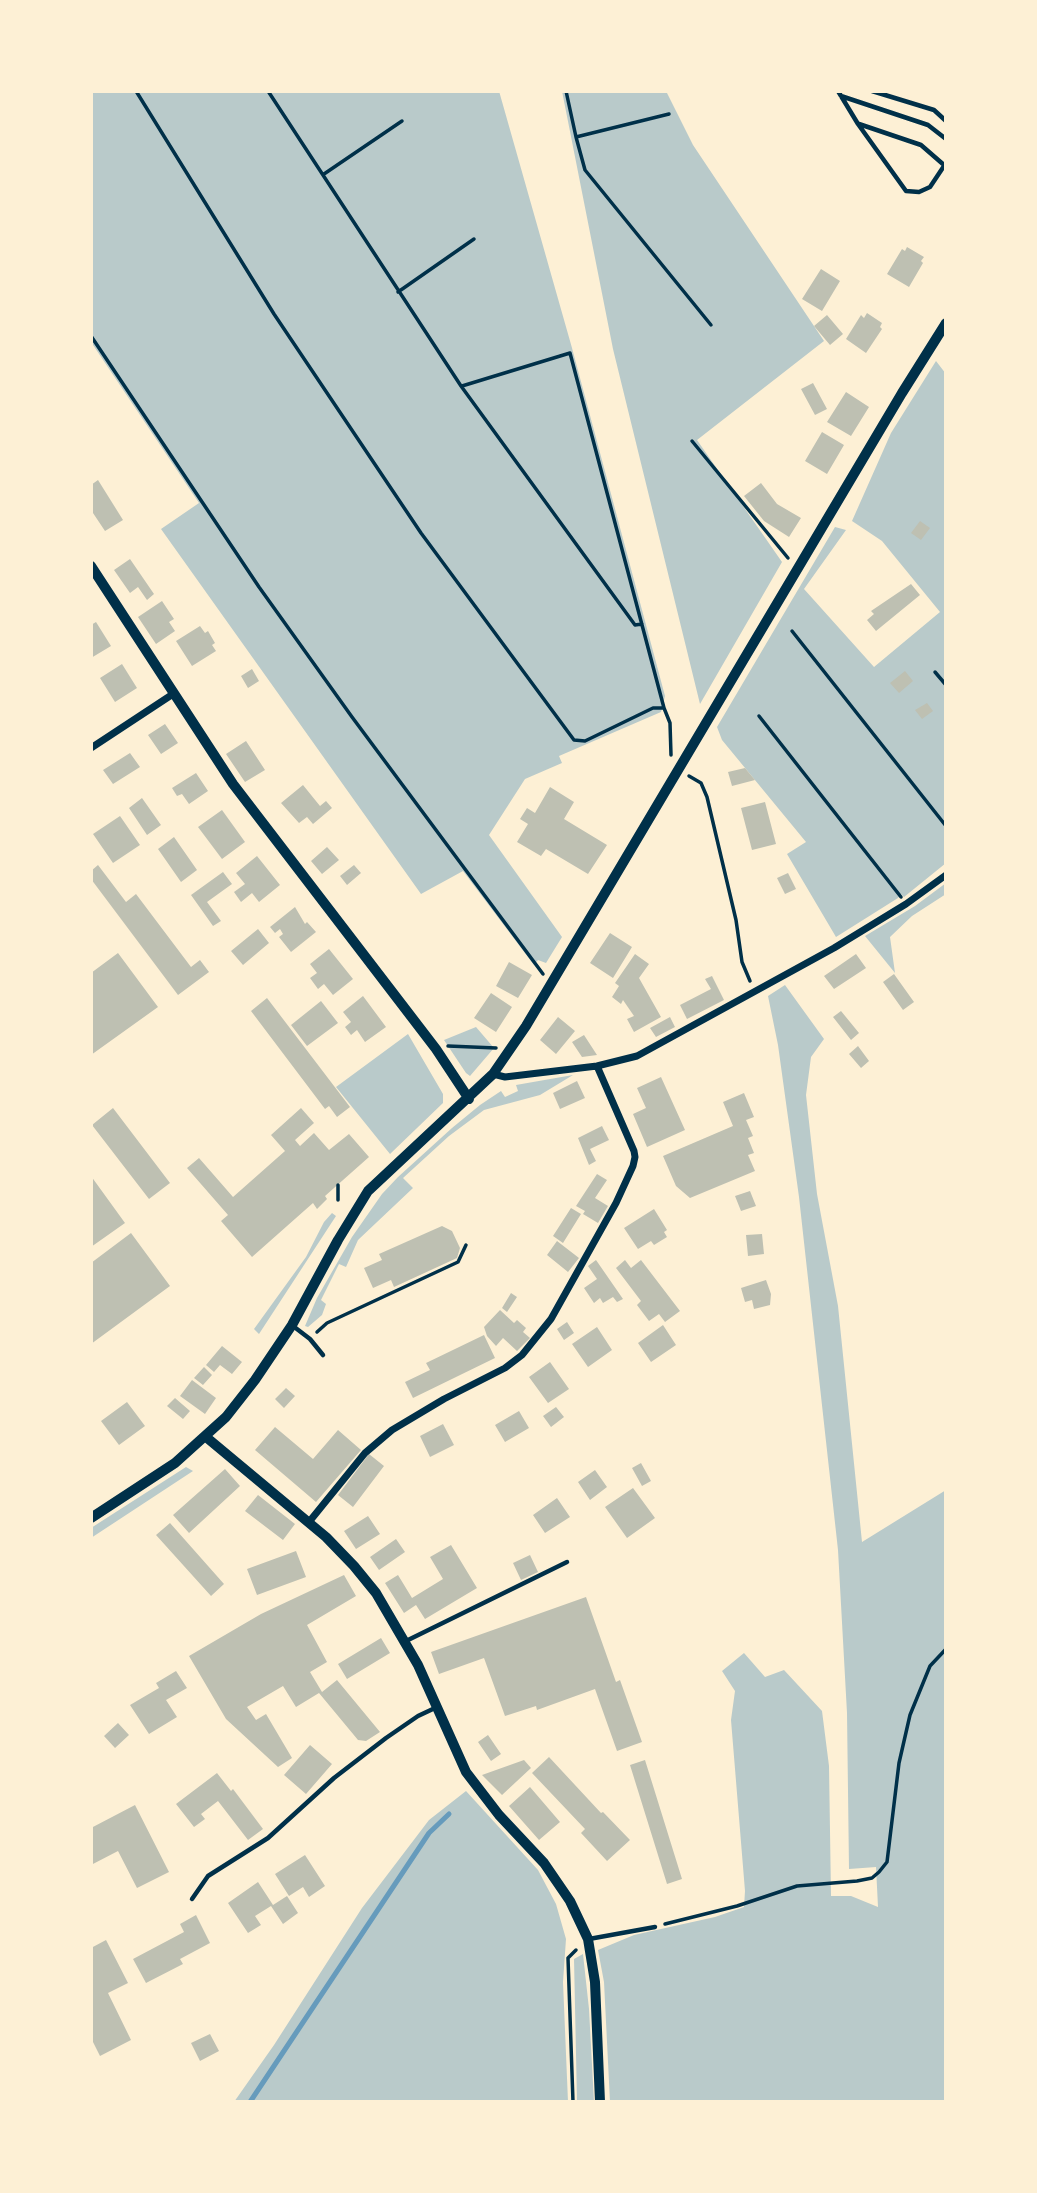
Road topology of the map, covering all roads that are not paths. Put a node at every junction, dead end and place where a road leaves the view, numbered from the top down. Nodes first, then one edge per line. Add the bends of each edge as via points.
1 (872, 91) edge
2 (839, 93) edge
3 (946, 121) edge
4 (858, 124) junction
5 (946, 139) edge
6 (946, 164) edge
7 (946, 323) edge
8 (91, 566) edge
9 (173, 694) junction
10 (91, 748) edge
11 (946, 875) edge
12 (597, 1066) junction
13 (493, 1074) junction
14 (469, 1099) junction
15 (292, 1325) junction
16 (323, 1355) dead end
17 (206, 1437) junction
18 (91, 1518) edge
19 (309, 1522) junction
20 (567, 1562) dead end
21 (406, 1642) junction
22 (436, 1708) junction
23 (192, 1899) dead end
24 (655, 1927) road end
25 (588, 1939) junction
26 (600, 2102) edge

1 - 3 lane via 934,110
2 - 4 lane
2 - 5 lane via 928,125
4 - 6 lane via 921,145
4 - 6 lane via 906,191 930,187
7 - 13 street via 552,983
8 - 9 street
9 - 10 street
9 - 14 street via 233,784 436,1049
11 - 12 street via 906,904 754,993 637,1056
12 - 13 street via 505,1077
12 - 19 street via 635,1157 616,1203 551,1320 505,1368 392,1430 365,1453
13 - 14 street
14 - 15 street via 368,1191
15 - 16 lane
15 - 17 street via 243,1397
17 - 18 street
17 - 19 street
19 - 21 street via 376,1593
20 - 21 lane
21 - 22 street
22 - 23 lane via 386,1738 268,1838 208,1876
22 - 25 street via 466,1772 544,1863 570,1900
24 - 25 lane
25 - 26 street via 598,2015

